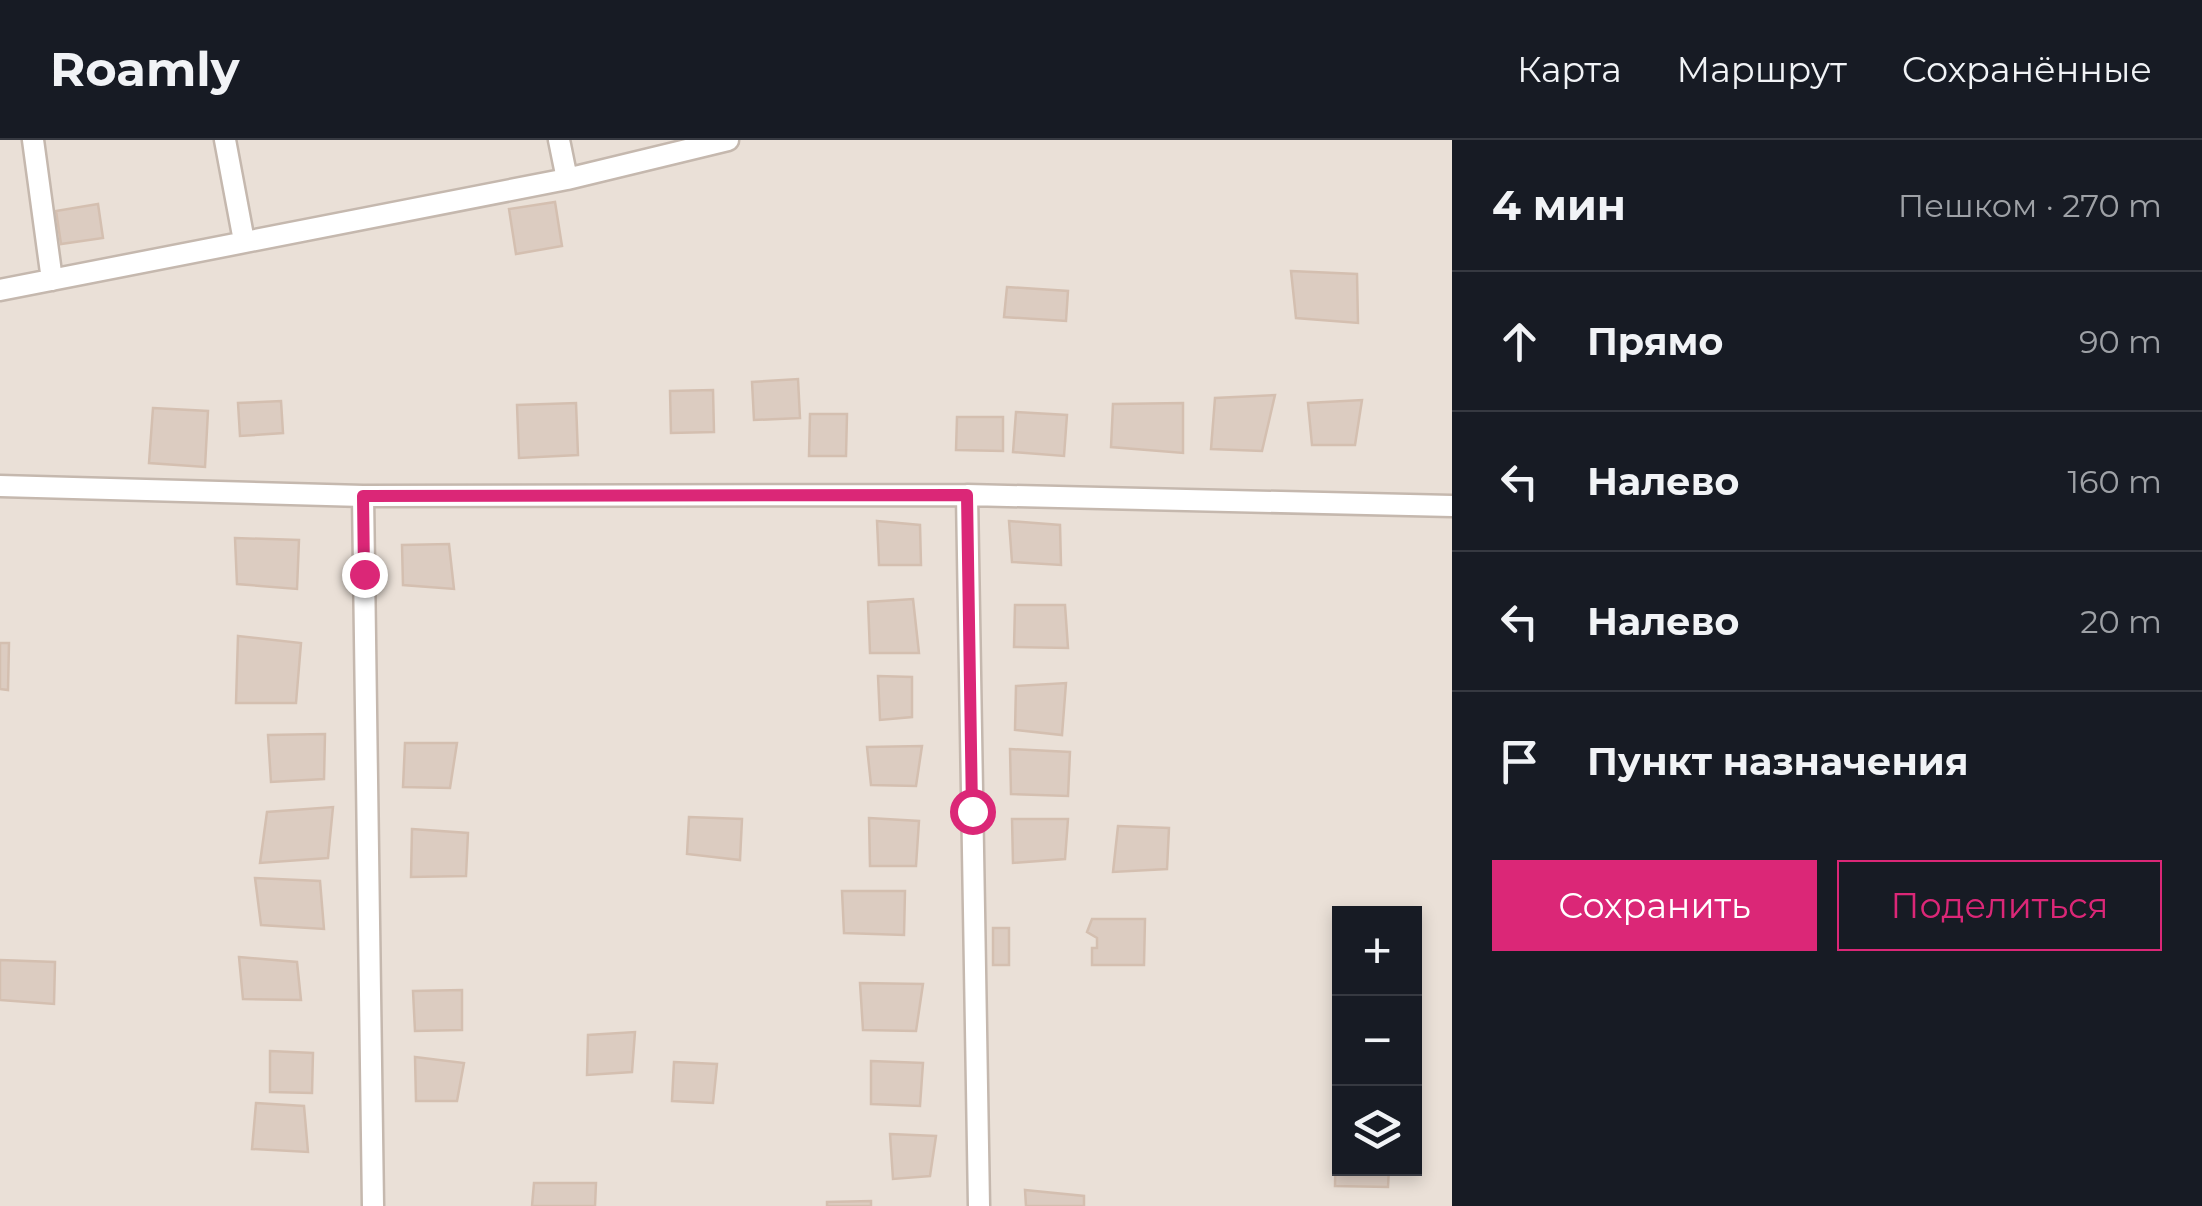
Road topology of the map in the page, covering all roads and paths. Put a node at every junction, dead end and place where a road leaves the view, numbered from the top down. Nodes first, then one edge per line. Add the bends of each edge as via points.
1 (34, 140) edge
2 (225, 140) edge
3 (559, 140) edge
4 (728, 140) edge
5 (567, 179) junction
6 (244, 241) junction
7 (52, 280) junction
8 (0, 290) edge
9 (0, 486) edge
10 (967, 495) junction
11 (363, 496) junction
12 (1452, 506) edge
13 (373, 1206) edge
14 (980, 1206) edge

1 - 7 street
2 - 6 street
3 - 5 street
4 - 5 street
5 - 6 street
6 - 7 street
7 - 8 street
9 - 11 street
10 - 11 street
10 - 12 street
10 - 14 street
11 - 13 street

